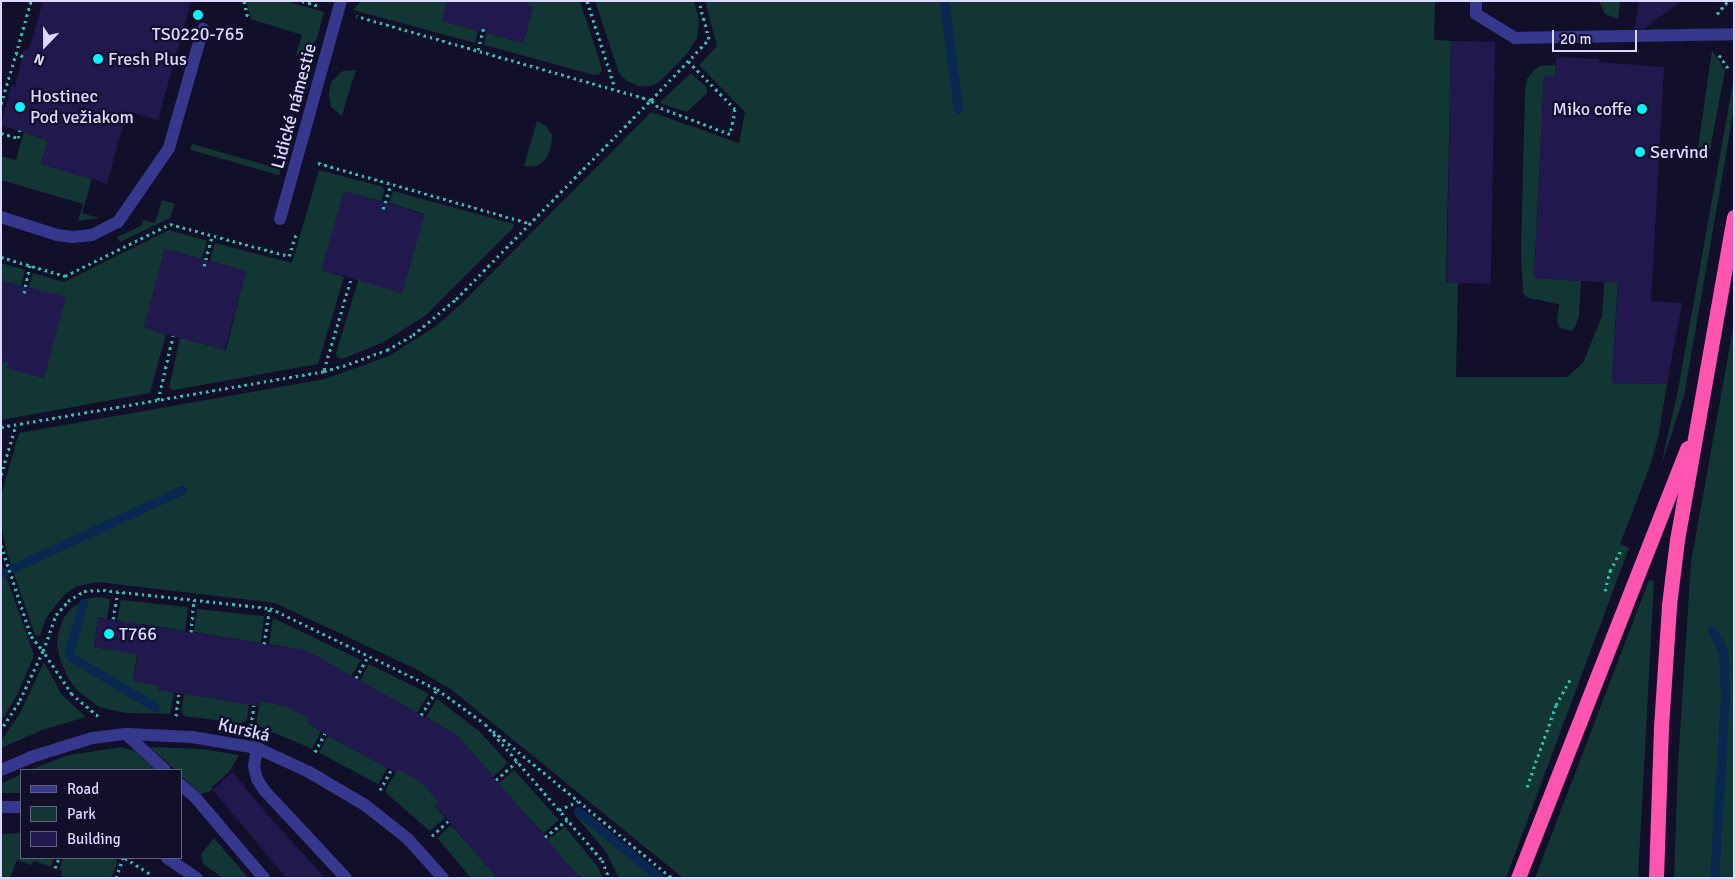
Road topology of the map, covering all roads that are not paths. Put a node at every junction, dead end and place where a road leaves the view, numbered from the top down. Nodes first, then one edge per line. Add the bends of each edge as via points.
1 (1476, 1) edge
2 (339, 6) edge
3 (203, 29) dead end
4 (1734, 34) edge
5 (1734, 217) edge
6 (1, 218) edge
7 (280, 220) dead end
8 (1698, 418) junction
9 (126, 734) junction
10 (257, 748) junction
11 (164, 769) edge
12 (1, 770) edge
13 (182, 786) edge
14 (1, 807) edge
15 (20, 807) edge
16 (168, 859) edge
17 (197, 878) edge
18 (264, 878) edge
19 (346, 878) edge
20 (443, 878) edge
21 (1518, 878) edge
22 (1656, 878) edge

1 - 4 street via 1476,14 1515,38
2 - 7 street, Lidické námestie
3 - 6 street via 169,148 118,222 92,235 73,237
5 - 8 highway
8 - 21 highway
8 - 22 highway via 1669,605
9 - 10 street, Kurská via 192,737
9 - 11 street
9 - 12 street, Kurská via 92,738
10 - 19 street via 254,766 264,790
10 - 20 street, Kurská via 309,772 365,805 408,838
13 - 18 street
14 - 15 street
16 - 17 street

